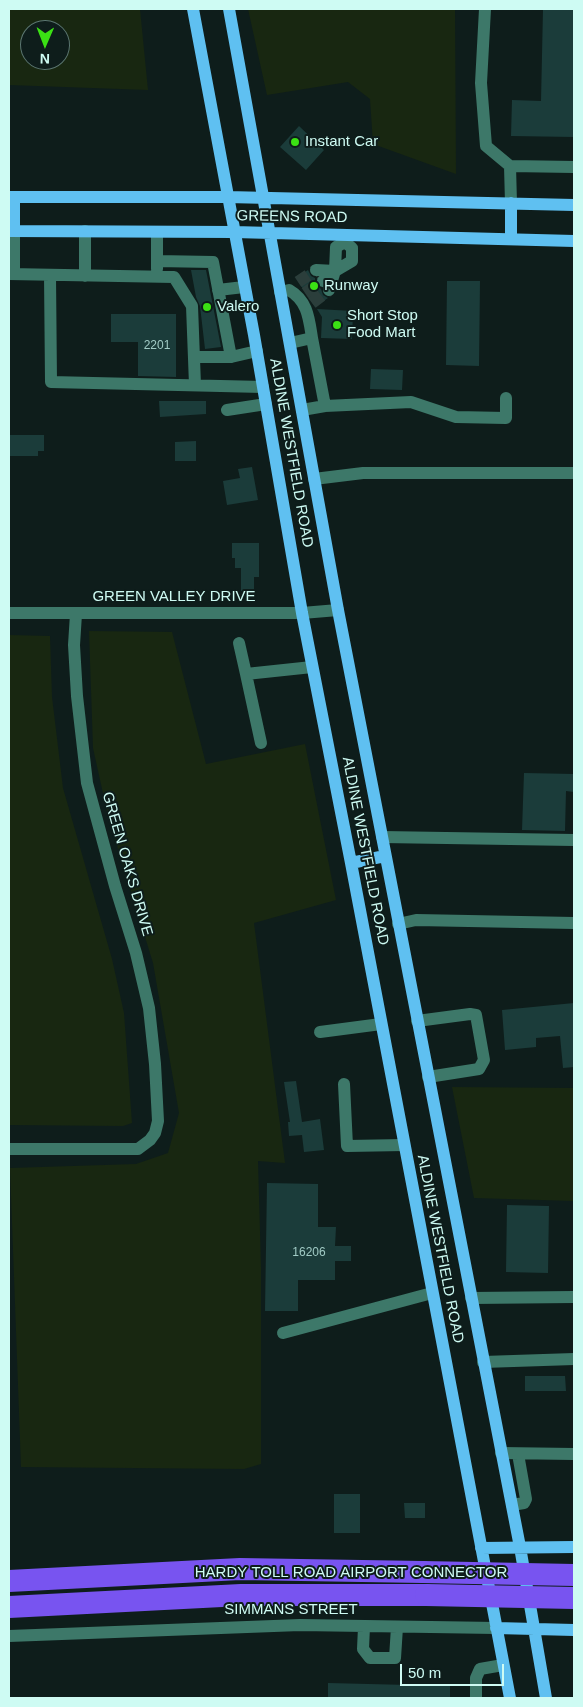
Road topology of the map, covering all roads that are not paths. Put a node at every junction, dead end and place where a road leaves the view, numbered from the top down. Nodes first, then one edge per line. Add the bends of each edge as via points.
1 (193, 9) edge
2 (230, 9) edge
3 (485, 9) edge
4 (510, 166) junction
5 (574, 167) edge
6 (12, 197) edge
7 (227, 197) junction
8 (264, 198) junction
9 (511, 203) junction
10 (574, 205) edge
11 (11, 231) edge
12 (85, 231) junction
13 (157, 232) junction
14 (234, 232) junction
15 (269, 233) junction
16 (345, 238) junction
17 (511, 239) junction
18 (574, 241) edge
19 (157, 261) junction
20 (335, 271) junction
21 (12, 274) edge
22 (50, 275) junction
23 (85, 276) junction
24 (157, 277) junction
25 (244, 287) junction
26 (218, 290) junction
27 (280, 292) junction
28 (312, 338) junction
29 (290, 343) junction
30 (256, 351) junction
31 (194, 357) junction
32 (231, 357) junction
33 (195, 385) junction
34 (263, 387) junction
35 (506, 398) dead end
36 (266, 404) junction
37 (325, 406) junction
38 (227, 410) dead end
39 (302, 410) junction
40 (574, 473) edge
41 (314, 479) junction
42 (338, 610) junction
43 (302, 612) junction
44 (9, 613) edge
45 (76, 614) junction
46 (239, 642) dead end
47 (312, 667) junction
48 (246, 674) junction
49 (261, 743) dead end
50 (382, 837) junction
51 (574, 840) edge
52 (386, 856) junction
53 (352, 863) junction
54 (574, 923) edge
55 (398, 924) junction
56 (417, 1021) junction
57 (381, 1024) junction
58 (320, 1032) dead end
59 (428, 1077) junction
60 (344, 1084) dead end
61 (404, 1145) junction
62 (9, 1149) edge
63 (432, 1293) junction
64 (574, 1297) edge
65 (471, 1298) junction
66 (283, 1333) dead end
67 (574, 1359) edge
68 (483, 1362) junction
69 (501, 1453) junction
70 (518, 1454) junction
71 (574, 1454) edge
72 (512, 1505) junction
73 (574, 1546) edge
74 (520, 1547) junction
75 (482, 1548) junction
76 (574, 1575) edge
77 (9, 1581) edge
78 (574, 1598) edge
79 (9, 1607) edge
80 (364, 1627) junction
81 (397, 1627) junction
82 (496, 1628) junction
83 (532, 1629) junction
84 (574, 1630) edge
85 (9, 1636) edge
86 (503, 1665) junction
87 (476, 1698) edge
88 (510, 1698) edge
89 (546, 1698) edge

1 - 7 main road, ALDINE WESTFIELD ROAD
2 - 8 main road, ALDINE WESTFIELD ROAD
3 - 4 street via 481,83 486,146
4 - 5 street
4 - 9 street
6 - 7 main road, GREENS ROAD
6 - 11 main road
7 - 8 main road, GREENS ROAD
7 - 14 main road, ALDINE WESTFIELD ROAD
8 - 9 main road, GREENS ROAD
8 - 15 main road, ALDINE WESTFIELD ROAD
9 - 10 main road, GREENS ROAD
9 - 17 main road
11 - 12 main road, GREENS ROAD
11 - 21 street
12 - 13 main road, GREENS ROAD
12 - 23 street
13 - 14 main road, GREENS ROAD
13 - 19 street
14 - 15 main road, GREENS ROAD
14 - 25 main road, ALDINE WESTFIELD ROAD
15 - 16 main road, GREENS ROAD
15 - 27 main road, ALDINE WESTFIELD ROAD
16 - 17 main road, GREENS ROAD
16 - 20 street via 336,247
17 - 18 main road, GREENS ROAD
19 - 24 street
19 - 26 street via 213,262
20 - 20 street via 323,280
21 - 22 street
22 - 23 street
22 - 33 street via 51,382
23 - 24 street
24 - 31 street via 174,277 192,306
25 - 26 street
25 - 30 main road, ALDINE WESTFIELD ROAD
26 - 32 street
27 - 28 street via 304,293
27 - 29 main road, ALDINE WESTFIELD ROAD
28 - 29 street
28 - 37 street
29 - 39 main road, ALDINE WESTFIELD ROAD
30 - 32 street
30 - 34 main road, ALDINE WESTFIELD ROAD
31 - 32 street
31 - 33 street
33 - 34 street
34 - 36 main road, ALDINE WESTFIELD ROAD
35 - 37 street via 506,418 456,416 411,402
36 - 38 street
36 - 43 main road, ALDINE WESTFIELD ROAD
37 - 39 street
39 - 41 main road, ALDINE WESTFIELD ROAD
40 - 41 street via 364,473
41 - 42 main road, ALDINE WESTFIELD ROAD
42 - 43 street, GREEN VALLEY DRIVE
42 - 50 main road, ALDINE WESTFIELD ROAD
43 - 45 street, GREEN VALLEY DRIVE
43 - 47 main road, ALDINE WESTFIELD ROAD
44 - 45 street, GREEN VALLEY DRIVE
45 - 62 street, GREEN OAKS DRIVE via 77,696 86,774 149,1008 158,1121 155,1133 138,1149
46 - 48 street
47 - 48 street
47 - 53 main road, ALDINE WESTFIELD ROAD
48 - 49 street
50 - 51 street
50 - 52 main road, ALDINE WESTFIELD ROAD
52 - 53 main road
52 - 55 main road, ALDINE WESTFIELD ROAD
53 - 57 main road, ALDINE WESTFIELD ROAD
54 - 55 street via 416,920
55 - 56 main road, ALDINE WESTFIELD ROAD
56 - 59 main road, ALDINE WESTFIELD ROAD
56 - 59 street via 470,1014 476,1015 478,1024 484,1060 479,1069
57 - 58 street
57 - 61 main road, ALDINE WESTFIELD ROAD
59 - 65 main road, ALDINE WESTFIELD ROAD
60 - 61 street via 347,1146
61 - 63 main road, ALDINE WESTFIELD ROAD
63 - 66 street
63 - 75 main road, ALDINE WESTFIELD ROAD
64 - 65 street
65 - 68 main road, ALDINE WESTFIELD ROAD
67 - 68 street
68 - 69 main road, ALDINE WESTFIELD ROAD
69 - 70 street
69 - 72 main road, ALDINE WESTFIELD ROAD
70 - 71 street
70 - 72 street via 526,1499
72 - 74 main road, ALDINE WESTFIELD ROAD
73 - 74 main road
74 - 75 main road
74 - 83 main road, ALDINE WESTFIELD ROAD
75 - 82 main road, ALDINE WESTFIELD ROAD
76 - 77 highway, HARDY TOLL ROAD AIRPORT CONNECTOR, bridge via 240,1569
78 - 79 highway, HARDY TOLL ROAD AIRPORT CONNECTOR, bridge via 241,1595
80 - 81 street, SIMMANS STREET
80 - 81 street via 363,1649 370,1658 395,1658
80 - 85 street, SIMMANS STREET via 232,1626
81 - 82 street, SIMMANS STREET
82 - 83 main road, SIMMANS STREET
82 - 86 main road, ALDINE WESTFIELD ROAD
83 - 84 main road, SIMMANS STREET
83 - 89 main road, ALDINE WESTFIELD ROAD
86 - 87 street via 480,1669 476,1678
86 - 88 main road, ALDINE WESTFIELD ROAD

